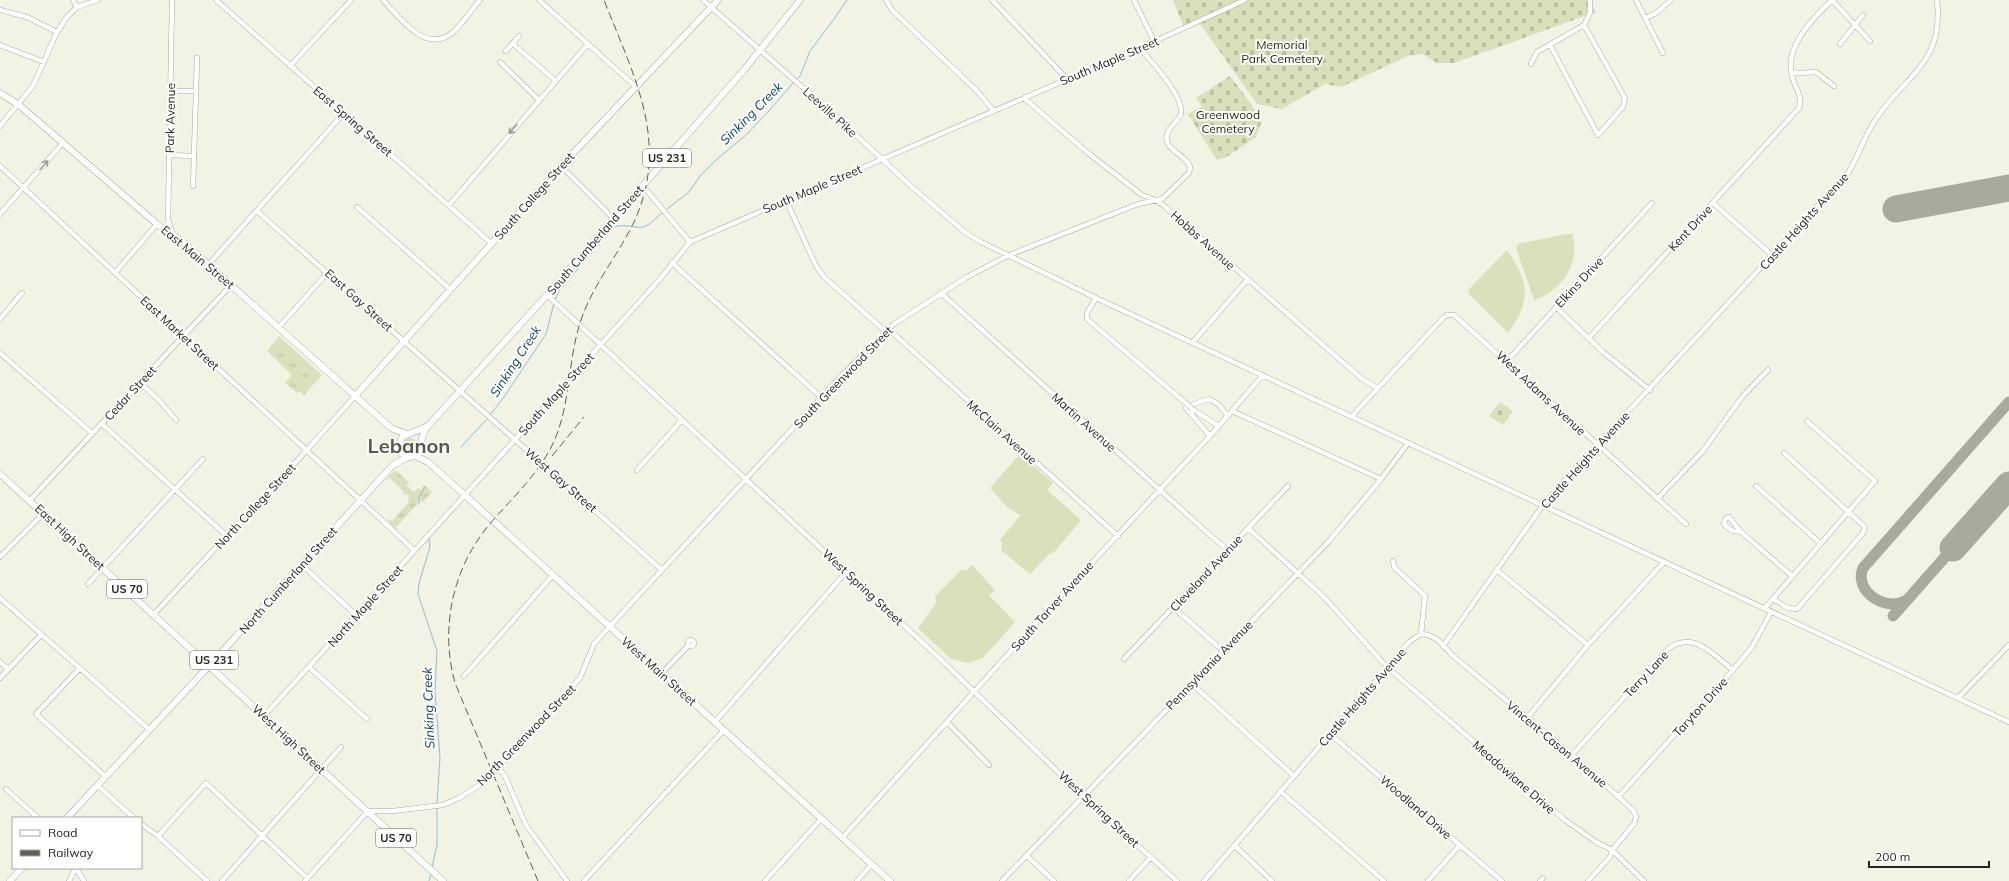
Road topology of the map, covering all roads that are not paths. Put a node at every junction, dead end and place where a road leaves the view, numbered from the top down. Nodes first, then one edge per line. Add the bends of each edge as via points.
1 (73, 0) edge
2 (98, 0) edge
3 (172, 0) edge
4 (216, 0) edge
5 (351, 0) edge
6 (383, 0) edge
7 (480, 0) edge
8 (539, 0) edge
9 (703, 0) edge
10 (718, 0) edge
11 (800, 0) edge
12 (886, 0) edge
13 (992, 0) edge
14 (1134, 0) edge
15 (1245, 0) edge
16 (1590, 0) edge
17 (1636, 0) edge
18 (1671, 0) edge
19 (1832, 0) edge
20 (1938, 0) edge
21 (78, 7) junction
22 (712, 7) junction
23 (0, 10) edge
24 (1863, 15) dead end
25 (1646, 18) junction
26 (1584, 25) junction
27 (1854, 26) junction
28 (57, 32) junction
29 (519, 36) dead end
30 (1154, 41) junction
31 (1870, 41) dead end
32 (513, 44) junction
33 (588, 44) junction
34 (1840, 44) dead end
35 (0, 45) edge
36 (1550, 45) junction
37 (1140, 48) junction
38 (761, 50) junction
39 (506, 51) dead end
40 (1663, 53) dead end
41 (197, 58) dead end
42 (44, 62) junction
43 (500, 62) dead end
44 (1531, 64) dead end
45 (290, 66) junction
46 (1791, 72) junction
47 (1067, 78) junction
48 (556, 81) junction
49 (1834, 86) dead end
50 (636, 87) junction
51 (170, 91) junction
52 (196, 91) junction
53 (0, 93) edge
54 (1024, 98) junction
55 (539, 100) junction
56 (19, 105) junction
57 (994, 111) junction
58 (344, 113) junction
59 (0, 126) edge
60 (63, 143) junction
61 (169, 155) junction
62 (194, 156) junction
63 (881, 159) junction
64 (0, 166) edge
65 (561, 166) junction
66 (642, 185) junction
67 (193, 186) dead end
68 (24, 188) junction
69 (786, 200) junction
70 (1156, 200) junction
71 (1652, 203) dead end
72 (1713, 203) junction
73 (449, 205) junction
74 (357, 207) dead end
75 (257, 212) junction
76 (0, 214) edge
77 (613, 218) junction
78 (157, 224) junction
79 (173, 235) junction
80 (690, 242) junction
81 (491, 243) junction
82 (1006, 256) junction
83 (1773, 256) junction
84 (672, 263) junction
85 (208, 265) junction
86 (328, 272) junction
87 (115, 273) junction
88 (1247, 280) junction
89 (231, 285) junction
90 (450, 289) junction
91 (22, 293) dead end
92 (942, 293) junction
93 (547, 295) junction
94 (1096, 298) junction
95 (1556, 307) junction
96 (0, 319) edge
97 (279, 327) junction
98 (886, 331) junction
99 (183, 337) junction
100 (1589, 338) junction
101 (404, 340) junction
102 (1193, 342) junction
103 (600, 345) junction
104 (0, 353) edge
105 (1507, 361) junction
106 (1768, 370) dead end
107 (1264, 376) junction
108 (139, 382) junction
109 (1378, 388) junction
110 (460, 390) junction
111 (1650, 390) junction
112 (355, 396) junction
113 (822, 398) junction
114 (1189, 408) junction
115 (1232, 411) junction
116 (1228, 416) junction
117 (1352, 416) junction
118 (176, 420) dead end
119 (682, 420) junction
120 (1807, 421) dead end
121 (102, 424) junction
122 (428, 426) junction
123 (1219, 426) junction
124 (391, 428) junction
125 (92, 433) junction
126 (408, 434) junction
127 (1210, 436) junction
128 (515, 439) junction
129 (1408, 443) junction
130 (1597, 444) junction
131 (422, 445) junction
132 (399, 447) junction
133 (307, 450) junction
134 (1784, 454) dead end
135 (416, 456) junction
136 (408, 457) junction
137 (203, 459) dead end
138 (428, 462) junction
139 (393, 465) junction
140 (637, 470) dead end
141 (0, 474) edge
142 (746, 479) junction
143 (1381, 479) junction
144 (1288, 486) dead end
145 (1756, 486) dead end
146 (175, 490) junction
147 (1159, 490) junction
148 (466, 496) junction
149 (1657, 499) junction
150 (30, 500) junction
151 (360, 501) junction
152 (1543, 505) junction
153 (1848, 512) junction
154 (44, 513) junction
155 (1686, 524) dead end
156 (1248, 528) junction
157 (1740, 531) dead end
158 (227, 536) junction
159 (1118, 536) junction
160 (1820, 543) junction
161 (414, 550) junction
162 (1228, 550) junction
163 (0, 557) edge
164 (1393, 561) dead end
165 (1664, 562) junction
166 (302, 565) junction
167 (103, 568) junction
168 (662, 570) junction
169 (1498, 571) junction
170 (846, 572) junction
171 (1298, 573) junction
172 (553, 575) junction
173 (1792, 576) junction
174 (88, 584) dead end
175 (0, 598) edge
176 (1772, 599) junction
177 (1174, 608) junction
178 (1765, 608) junction
179 (1771, 612) junction
180 (154, 614) junction
181 (356, 615) junction
182 (610, 627) junction
183 (1421, 634) junction
184 (41, 636) junction
185 (1588, 645) junction
186 (2009, 645) edge
187 (688, 646) dead end
188 (1443, 646) junction
189 (1222, 650) junction
190 (1124, 659) dead end
191 (0, 662) edge
192 (209, 666) junction
193 (309, 667) junction
194 (1387, 667) junction
195 (80, 668) junction
196 (8, 669) junction
197 (1733, 670) junction
198 (662, 674) junction
199 (464, 676) dead end
200 (0, 678) edge
201 (1191, 683) junction
202 (974, 691) junction
203 (1958, 698) junction
204 (264, 716) junction
205 (1527, 718) junction
206 (367, 719) dead end
207 (715, 722) junction
208 (947, 722) junction
209 (2009, 722) edge
210 (150, 729) junction
211 (724, 730) junction
212 (1330, 734) junction
213 (341, 747) dead end
214 (1572, 755) junction
215 (989, 765) dead end
216 (498, 768) junction
217 (322, 769) junction
218 (105, 776) junction
219 (1294, 776) junction
220 (97, 785) junction
221 (6, 788) dead end
222 (1280, 791) junction
223 (1083, 796) junction
224 (1619, 796) junction
225 (368, 811) junction
226 (37, 817) edge
227 (68, 817) edge
228 (133, 817) edge
229 (821, 819) junction
230 (142, 825) edge
231 (158, 836) junction
232 (262, 836) junction
233 (842, 838) junction
234 (1460, 845) junction
235 (1234, 846) junction
236 (1612, 850) junction
237 (1027, 856) junction
238 (1151, 857) junction
239 (872, 864) junction
240 (21, 869) edge
241 (75, 869) edge
242 (77, 869) edge
243 (306, 880) edge
244 (10, 881) edge
245 (69, 881) edge
246 (84, 881) edge
247 (207, 881) edge
248 (222, 881) edge
249 (444, 881) edge
250 (567, 881) edge
251 (584, 881) edge
252 (765, 881) edge
253 (857, 881) edge
254 (890, 881) edge
255 (1002, 881) edge
256 (1054, 881) edge
257 (1129, 881) edge
258 (1177, 881) edge
259 (1204, 881) edge
260 (1272, 881) edge
261 (1384, 881) edge
262 (1428, 881) edge
263 (1502, 881) edge
264 (1588, 881) edge
265 (1644, 881) edge

1 - 21 street
2 - 21 street
3 - 51 street, Park Avenue
4 - 45 street, East Spring Street
5 - 45 street
6 - 7 street via 421,37 434,40 452,32
8 - 33 street
9 - 22 street, Leeville Pike
10 - 22 main road, South College Street
11 - 38 main road, South Cumberland Street / US 231
12 - 57 street via 892,10 976,90
13 - 47 street
14 - 30 street
15 - 30 street, South Maple Street
16 - 26 street via 1590,13
17 - 25 street
18 - 25 street
19 - 27 street
19 - 46 street via 1803,32 1793,56
20 - 83 street, Castle Heights Avenue via 1937,36 1925,61 1877,117 1856,160 1843,179
21 - 28 street
22 - 38 street, Leeville Pike
22 - 50 main road, South College Street
23 - 28 street via 27,18
24 - 27 street
25 - 40 street
26 - 36 street
26 - 36 street via 1625,98 1623,107 1598,135
27 - 31 street
27 - 34 street
28 - 42 street
29 - 32 street
30 - 37 street, South Maple Street
32 - 39 street
32 - 48 street
33 - 48 street
33 - 50 street
35 - 42 street
36 - 44 street via 1537,52
37 - 47 street, South Maple Street
37 - 70 street via 1180,102 1181,114 1168,131 1167,141 1190,167 1189,173 1162,199
38 - 63 street, Leeville Pike
38 - 66 main road, South Cumberland Street / US 231
41 - 52 street
42 - 56 street via 33,86
43 - 55 street
45 - 58 street, East Spring Street
46 - 49 street via 1816,72
46 - 72 street, Kent Drive via 1801,103 1799,108
47 - 54 street, South Maple Street
48 - 55 street
50 - 65 main road, South College Street
51 - 52 street
51 - 61 street, Park Avenue
52 - 62 street
53 - 56 main road, East Main Street
54 - 57 street, South Maple Street
54 - 70 street, Hobbs Avenue via 1142,195
55 -> 73 street
56 - 59 street
56 - 60 main road, East Main Street
57 - 63 street, South Maple Street
58 - 73 street, East Spring Street
58 - 75 street
68 -> 60 street
60 - 78 main road, East Main Street
61 - 62 street
61 - 79 street, Park Avenue via 168,220
62 - 67 street
63 - 69 street, South Maple Street
63 - 82 street, Leeville Pike via 966,233
64 - 68 street, East Market Street
65 - 77 street
65 - 81 main road, South College Street
66 - 77 main road, South Cumberland Street / US 231
66 - 80 street
68 - 76 street
68 - 87 street, East Market Street
69 - 80 street, South Maple Street
69 - 98 street, McClain Avenue via 816,266
70 - 82 street, South Greenwood Street via 1132,206
70 - 88 street, Hobbs Avenue
71 - 95 street, Elkins Drive
72 - 83 street
72 - 100 street, Kent Drive
73 - 81 street, East Spring Street
74 - 90 street
75 - 85 street
75 - 86 street, East Gay Street
77 - 93 main road, South Cumberland Street / US 231
78 - 79 main road, East Main Street
78 - 87 street
79 - 85 main road, East Main Street
80 - 84 street, South Maple Street
81 - 90 main road, South College Street
82 - 92 street, South Greenwood Street
82 - 94 street, Leeville Pike
83 - 111 street, Castle Heights Avenue
84 - 103 street, South Maple Street
84 - 113 street
85 - 89 main road, East Main Street
86 - 97 street
86 - 101 street, East Gay Street
87 - 99 street, East Market Street
88 - 102 street
88 - 109 street, Hobbs Avenue via 1362,379
89 - 97 main road, East Main Street
89 - 99 street, Cedar Street
90 - 101 main road, South College Street
91 - 96 street
92 - 98 street, South Greenwood Street
92 - 147 street, Martin Avenue
93 - 103 street, West Spring Street
93 - 110 main road, South Cumberland Street / US 231
94 - 102 street, Leeville Pike
94 - 114 street via 1087,313 1087,319
95 - 100 street
95 - 105 street, Elkins Drive
97 - 112 main road, East Main Street
98 - 113 street, South Greenwood Street
98 - 159 street, McClain Avenue via 894,334
99 - 108 street, Cedar Street
99 - 133 street, East Market Street
100 - 111 street
101 - 110 street, East Gay Street
101 - 112 main road, South College Street
102 - 107 street, Leeville Pike
103 - 119 street, West Spring Street
103 - 128 street, South Maple Street
104 - 125 street
105 - 109 street, West Adams Avenue via 1460,319 1449,314
105 - 130 street, West Adams Avenue
106 - 149 street via 1742,397 1702,452
107 - 115 street, South Tarver Avenue
107 - 117 street, Leeville Pike
108 - 118 street
108 - 121 street, Cedar Street
109 - 117 street
110 - 122 main road, South Cumberland Street / US 231
110 - 128 street, West Gay Street
111 - 130 street, Castle Heights Avenue
112 - 124 main road, East Main Street
112 - 133 street, North College Street
113 - 142 street, South Greenwood Street
114 - 116 street via 1209,399 1218,404
114 - 123 street
114 - 127 street
115 - 116 street, South Tarver Avenue
115 - 143 street
116 - 123 street, South Tarver Avenue
117 - 129 street, Leeville Pike
119 - 140 street
119 - 142 street, West Spring Street
120 - 153 street via 1875,480
121 - 125 street, Cedar Street
121 - 146 street
122 - 126 main road
122 - 131 main road, South Cumberland Street / US 231 via 422,436
123 - 127 street, South Tarver Avenue
124 - 126 main road, East Main Street
124 - 132 main road, East Main Street
125 - 150 street, Cedar Street
126 - 131 main road via 417,436
126 - 132 main road, US 231 via 400,439
127 - 147 street, South Tarver Avenue
128 - 148 street, South Maple Street
128 - 168 street, West Gay Street
129 - 143 street, Pennsylvania Avenue
129 - 152 street, Leeville Pike
130 - 149 street, West Adams Avenue
130 - 152 street, Castle Heights Avenue
131 - 135 main road, US 231
131 - 138 main road, West Main Street
132 - 136 main road via 402,454
132 - 139 main road, North Cumberland Street / US 231
133 - 151 street, East Market Street
133 - 158 street, North College Street
134 - 153 street
135 - 136 main road, US 231
135 - 138 main road, West Main Street
136 - 139 main road, North Cumberland Street / US 231
137 - 146 street
138 - 148 main road, West Main Street
139 - 151 main road, North Cumberland Street / US 231
141 - 150 main road, East High Street / US 70
142 - 168 street, South Greenwood Street
142 - 170 street, West Spring Street
143 - 171 street, Pennsylvania Avenue via 1329,541
144 - 156 street, Cleveland Avenue
145 - 160 street
146 - 158 street
146 - 167 street
147 - 159 street, South Tarver Avenue
147 - 162 street, Martin Avenue
148 - 161 street, North Maple Street
148 - 172 main road, West Main Street
149 - 155 street, West Adams Avenue
150 - 154 main road, East High Street / US 70
151 - 161 street, East Market Street
151 - 166 main road, North Cumberland Street / US 231
152 - 165 street, Leeville Pike
152 - 169 street, Castle Heights Avenue
153 - 160 street
153 - 176 street via 1864,525 1863,533 1797,609 1788,608
154 - 163 street
154 - 167 main road, East High Street / US 70
156 - 162 street, Cleveland Avenue
156 - 171 street
157 - 173 street
158 - 180 street, North College Street
159 - 202 street, South Tarver Avenue
160 - 173 street
161 - 181 street, North Maple Street
162 - 177 street, Cleveland Avenue
164 - 183 street via 1394,566 1425,596
165 - 178 street, Leeville Pike
165 - 185 street
166 - 181 street
166 - 192 main road, North Cumberland Street / US 231
167 - 174 street
167 - 180 main road, East High Street / US 70
168 - 182 street, South Greenwood Street
169 - 185 street
169 - 188 street, Castle Heights Avenue
170 - 202 street, West Spring Street
170 - 207 street
171 - 189 street, Pennsylvania Avenue
171 - 194 street via 1332,605
172 - 182 main road, West Main Street
172 - 199 street
173 - 176 street
175 - 184 street
176 - 178 street
177 - 189 street
177 - 190 street, Cleveland Avenue
178 - 179 street, Leeville Pike
179 - 197 street, Taryton Drive via 1752,647
179 - 203 street, Leeville Pike
180 - 192 main road, East High Street / US 70
181 - 193 street, North Maple Street
182 - 198 main road, West Main Street
182 - 216 street, North Greenwood Street via 594,644 580,678
183 - 188 street via 1435,638
183 - 194 street, Castle Heights Avenue via 1409,642
184 - 195 street
184 - 196 street
185 - 205 street
186 - 203 street
187 - 198 street
188 - 205 street, Vincent-Cason Avenue
189 - 201 street, Pennsylvania Avenue
191 - 196 street
192 - 204 main road, West High Street / US 70
192 - 210 main road, North Cumberland Street / US 231
193 - 204 street, North Maple Street
193 - 206 street
194 - 212 street, Castle Heights Avenue
194 - 236 street, Meadowlane Drive via 1565,820
195 - 210 street
195 - 218 street via 36,714
196 - 200 street
197 - 214 street, Terry Lane via 1702,646 1688,641 1679,642 1668,650
197 - 224 street, Taryton Drive
198 - 207 main road, West Main Street
201 - 219 street
201 - 223 street, Pennsylvania Avenue
202 - 208 street, South Tarver Avenue
202 - 223 street, West Spring Street
203 - 209 street, Leeville Pike
204 - 217 main road, West High Street / US 70
205 - 214 street, Vincent-Cason Avenue
207 - 211 main road, West Main Street
208 - 215 street
208 - 233 street, South Tarver Avenue
210 - 218 main road, North Cumberland Street / US 231
211 - 229 main road, West Main Street
211 - 251 street
212 - 219 street, Castle Heights Avenue
212 - 234 street, Woodland Drive
213 - 217 street
214 - 224 street, Vincent-Cason Avenue
216 - 225 street, North Greenwood Street via 475,788 454,801 432,808
216 - 250 street via 526,825
217 - 225 main road, West High Street / US 70
217 - 232 street
218 - 220 main road, North Cumberland Street / US 231
219 - 222 street, Castle Heights Avenue
220 - 227 main road, North Cumberland Street / US 231
220 - 228 street
221 - 226 street
222 - 235 street, Castle Heights Avenue
222 - 261 street
223 - 237 street, Pennsylvania Avenue
223 - 238 street, West Spring Street
224 - 236 street, Vincent-Cason Avenue via 1631,807 1636,820
225 - 243 street
225 - 249 main road, US 70
229 - 233 main road, West Main Street
229 - 252 street
230 - 231 street
231 - 232 street via 206,782
231 - 247 street
232 - 243 street
232 - 248 street
233 - 239 main road, West Main Street
234 - 262 street
234 - 263 street, Woodland Drive
235 - 259 street, Castle Heights Avenue
235 - 260 street
236 - 264 street via 1610,856
236 - 265 street, Meadowlane Drive
237 - 255 street, Pennsylvania Avenue
237 - 256 street
238 - 257 street
238 - 258 street, West Spring Street
239 - 253 street
239 - 254 main road, West Main Street
240 - 244 main road
241 - 245 street
242 - 246 street

